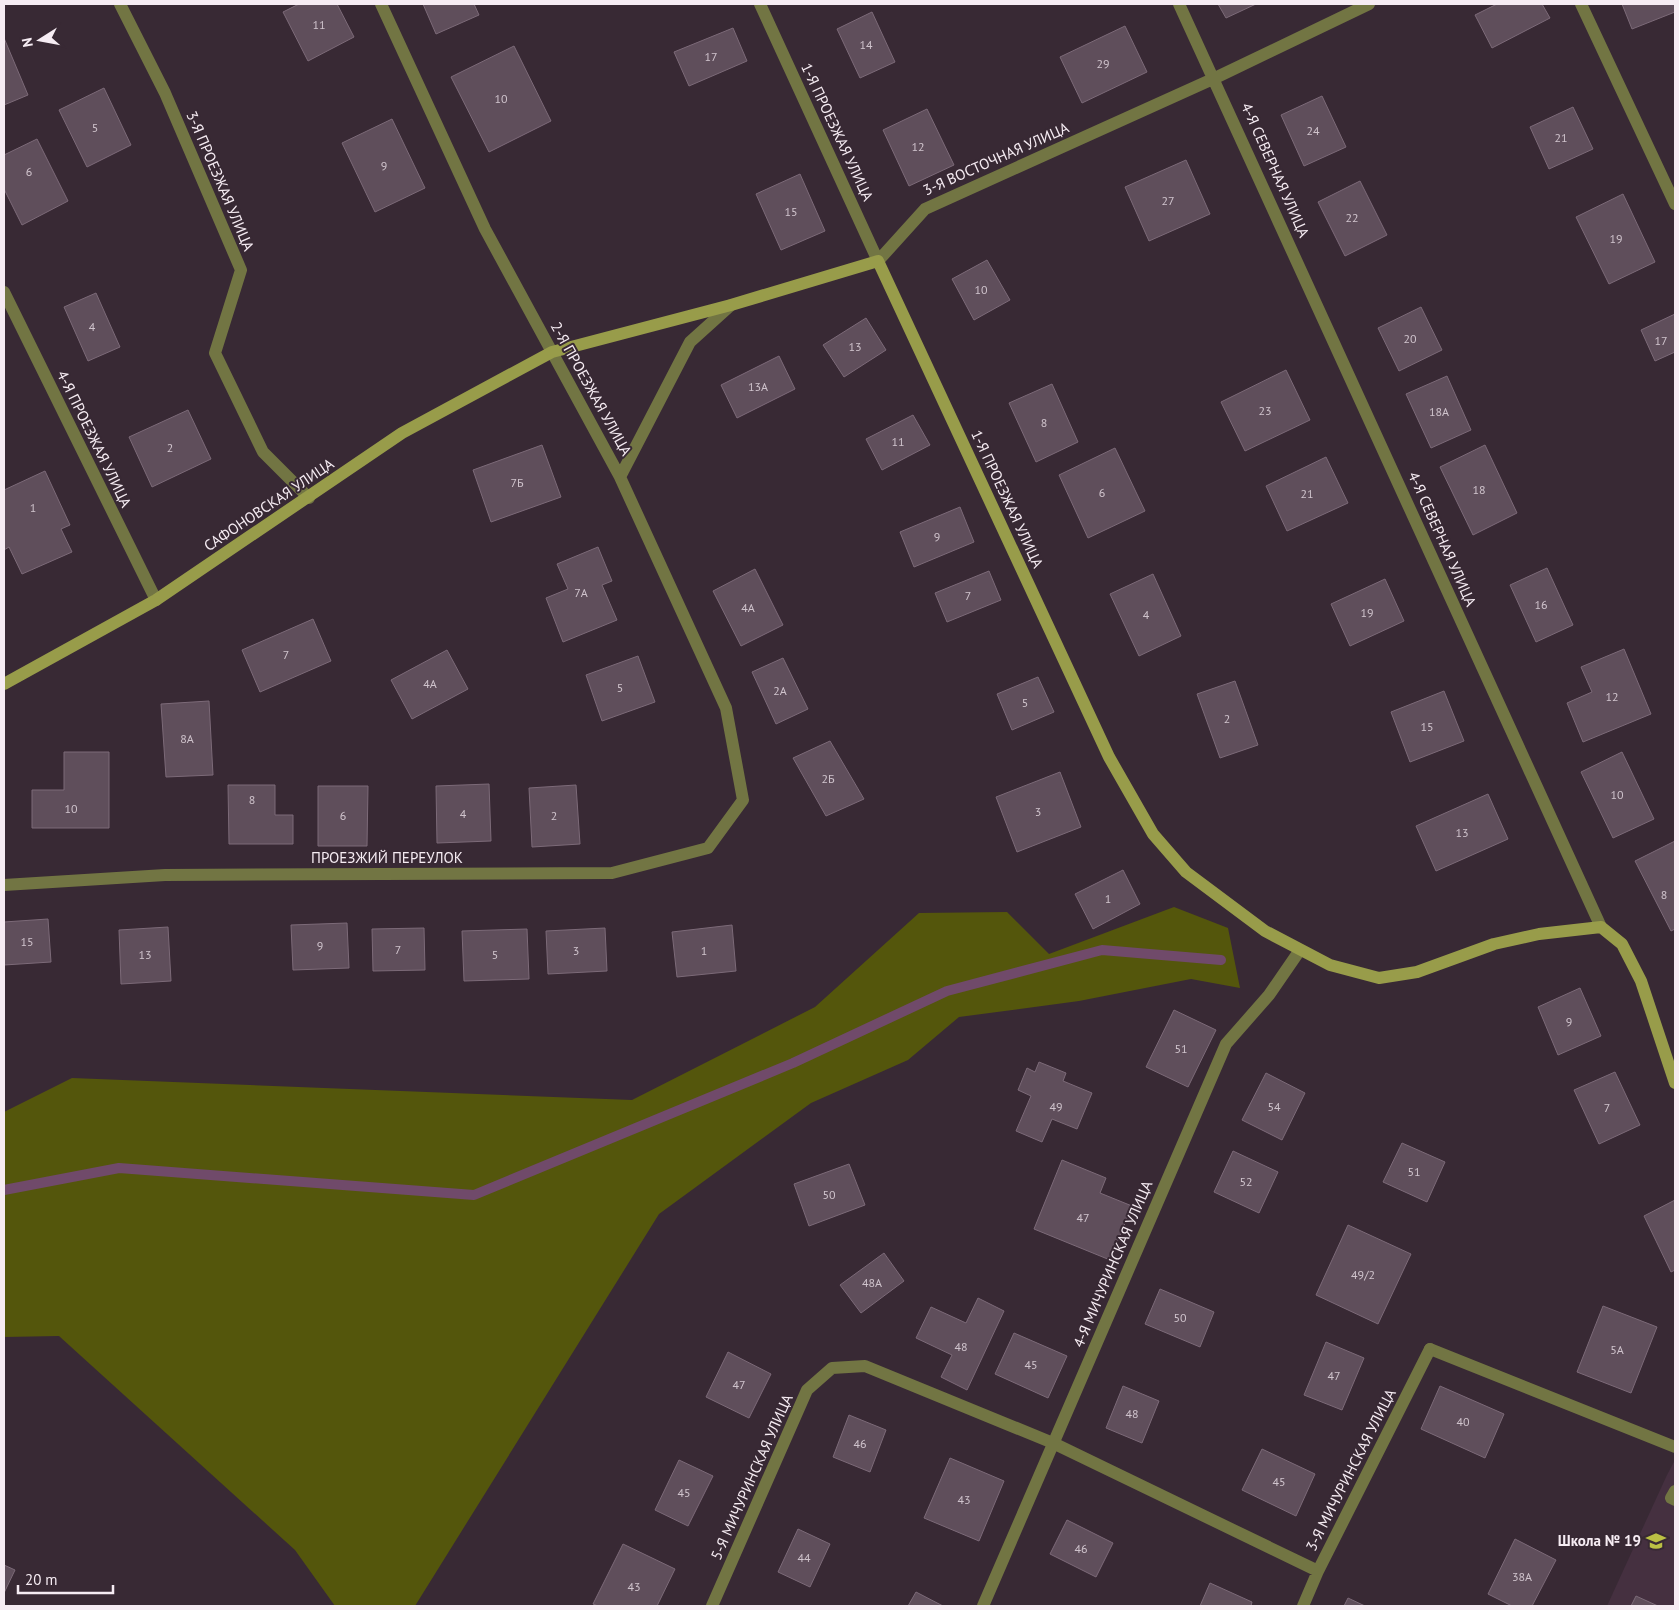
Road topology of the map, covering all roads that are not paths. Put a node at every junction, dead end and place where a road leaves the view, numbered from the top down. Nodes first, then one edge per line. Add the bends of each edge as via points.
1 (120, 4) edge
2 (381, 4) edge
3 (760, 4) edge
4 (1179, 4) edge
5 (1368, 4) edge
6 (1581, 4) edge
7 (1215, 78) junction
8 (1675, 204) edge
9 (878, 261) junction
10 (4, 292) edge
11 (730, 305) junction
12 (552, 352) junction
13 (620, 477) junction
14 (309, 498) junction
15 (156, 600) junction
16 (4, 684) edge
17 (743, 800) joint
18 (4, 885) edge
19 (1601, 927) junction
20 (1300, 950) junction
21 (1675, 1083) edge
22 (1053, 1443) junction
23 (1675, 1447) edge
24 (1675, 1491) edge
25 (1675, 1500) edge
26 (1318, 1571) junction
27 (712, 1606) edge
28 (983, 1606) edge
29 (1303, 1606) edge

1 - 14 street, 3-Я ПРОЕЗЖАЯ УЛИЦА via 164,94 241,270 215,353 263,452
2 - 12 street, 2-Я ПРОЕЗЖАЯ УЛИЦА via 485,229
3 - 9 street, 1-Я ПРОЕЗЖАЯ УЛИЦА
4 - 7 street, 4-Я СЕВЕРНАЯ УЛИЦА
5 - 7 street, 3-Я ВОСТОЧНАЯ УЛИЦА
6 - 8 street
7 - 9 street, 3-Я ВОСТОЧНАЯ УЛИЦА via 925,209
7 - 19 street, 4-Я СЕВЕРНАЯ УЛИЦА
9 - 11 street
9 - 20 street, 1-Я ПРОЕЗЖАЯ УЛИЦА via 1109,757 1153,834 1186,872 1265,931
10 - 15 street, 4-Я ПРОЕЗЖАЯ УЛИЦА
11 - 12 street
11 - 13 street via 690,342
12 - 13 street, 2-Я ПРОЕЗЖАЯ УЛИЦА
12 - 14 street, САФОНОВСКАЯ УЛИЦА via 402,433
13 - 17 street, 2-Я ПРОЕЗЖАЯ УЛИЦА via 726,708
14 - 15 street, САФОНОВСКАЯ УЛИЦА
15 - 16 street, САФОНОВСКАЯ УЛИЦА
17 - 18 street, ПРОЕЗЖИЙ ПЕРЕУЛОК via 708,848 612,873 165,875
19 - 20 street, 1-Я ПРОЕЗЖАЯ УЛИЦА via 1539,934 1494,944 1418,972 1379,978 1330,965
19 - 21 street, 4-Я СЕВЕРНАЯ УЛИЦА via 1622,944 1641,981
20 - 22 street, 4-Я МИЧУРИНСКАЯ УЛИЦА via 1268,995 1226,1044
22 - 26 street
22 - 27 street, 5-Я МИЧУРИНСКАЯ УЛИЦА via 865,1366 832,1368 808,1390
22 - 28 street, 4-Я МИЧУРИНСКАЯ УЛИЦА
23 - 26 street, 3-Я МИЧУРИНСКАЯ УЛИЦА via 1430,1349
24 - 25 street via 1671,1498
26 - 29 street, 3-Я МИЧУРИНСКАЯ УЛИЦА

